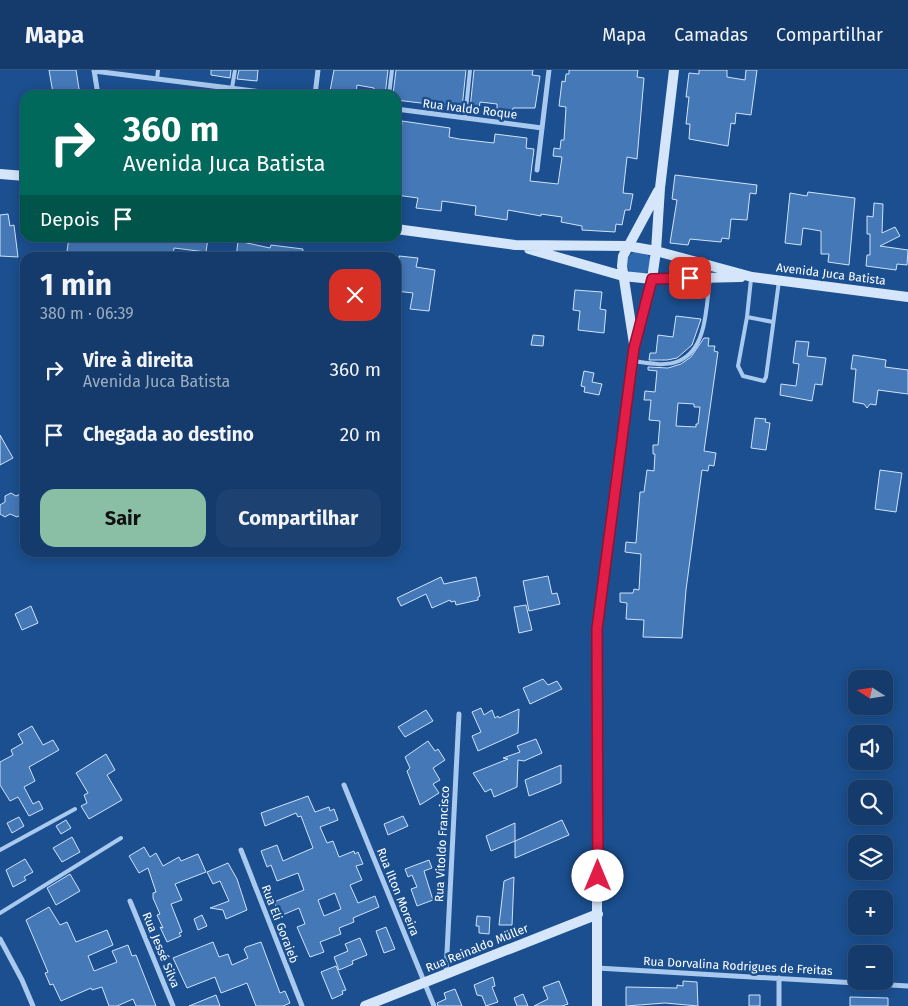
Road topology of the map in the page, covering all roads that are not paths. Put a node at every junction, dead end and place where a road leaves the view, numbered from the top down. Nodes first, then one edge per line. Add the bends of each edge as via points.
1 (94, 70) edge
2 (158, 70) edge
3 (235, 70) edge
4 (318, 70) edge
5 (392, 70) edge
6 (470, 70) edge
7 (549, 70) edge
8 (674, 70) edge
9 (157, 79) junction
10 (232, 88) junction
11 (97, 90) edge
12 (247, 90) edge
13 (316, 90) edge
14 (390, 90) edge
15 (401, 110) edge
16 (464, 118) junction
17 (542, 128) junction
18 (537, 170) dead end
19 (0, 174) edge
20 (20, 176) edge
21 (660, 188) junction
22 (401, 230) edge
23 (515, 245) junction
24 (628, 246) junction
25 (656, 251) junction
26 (623, 276) junction
27 (752, 277) junction
28 (710, 278) junction
29 (652, 279) junction
30 (779, 280) junction
31 (908, 297) edge
32 (747, 317) junction
33 (774, 322) junction
34 (634, 348) junction
35 (633, 361) junction
36 (459, 714) dead end
37 (344, 785) dead end
38 (75, 809) dead end
39 (121, 838) dead end
40 (0, 850) edge
41 (241, 850) dead end
42 (130, 901) dead end
43 (0, 912) edge
44 (598, 914) junction
45 (0, 939) edge
46 (597, 968) junction
47 (446, 975) junction
48 (779, 978) junction
49 (424, 983) junction
50 (908, 986) edge
51 (33, 1006) edge
52 (173, 1006) edge
53 (302, 1006) edge
54 (365, 1006) edge
55 (434, 1006) edge
56 (598, 1006) edge
57 (779, 1006) edge

1 - 9 street
1 - 11 street
2 - 9 lane
3 - 10 lane
4 - 13 street
5 - 14 lane
6 - 16 lane
7 - 17 street
8 - 21 main road
9 - 10 street
10 - 12 street
15 - 16 street, Rua Ivaldo Roque
16 - 17 street, Rua Ivaldo Roque
17 - 18 street
19 - 20 main road
21 - 24 main road
21 - 25 main road
22 - 23 main road, Avenida Juca Batista
23 - 24 main road, Avenida Juca Batista
23 - 26 main road, Avenida Juca Batista
24 - 25 main road, Avenida Juca Batista
24 - 26 main road via 623,256
25 - 27 main road, Avenida Juca Batista
25 - 29 main road
26 - 29 main road, Avenida Juca Batista
26 - 34 main road
27 - 28 main road, Avenida Juca Batista
27 - 30 main road, Avenida Juca Batista
27 - 32 lane
28 - 29 main road, Avenida Juca Batista
28 - 35 lane via 701,337 694,350 679,361 662,364
29 - 34 main road
30 - 31 main road, Avenida Juca Batista
30 - 33 lane
32 - 33 lane
32 - 33 lane via 738,366 743,376 759,381 766,377
34 - 35 main road
35 - 44 main road via 597,629
36 - 47 street, Rua Vitoldo Francisco
37 - 49 street, Rua Ilton Moreira
38 - 40 lane
39 - 43 lane
41 - 53 street, Rua Eli Goraieb
42 - 52 street, Rua Jessé Silva
44 - 46 main road
44 - 47 main road, Rua Reinaldo Müller
45 - 51 street
46 - 48 street, Rua Dorvalina Rodrigues de Freitas
46 - 56 main road
47 - 49 main road, Rua Reinaldo Müller
48 - 50 street, Rua Dorvalina Rodrigues de Freitas
48 - 57 street
49 - 54 main road, Rua Reinaldo Müller
49 - 55 street, Rua Ilton Moreira

